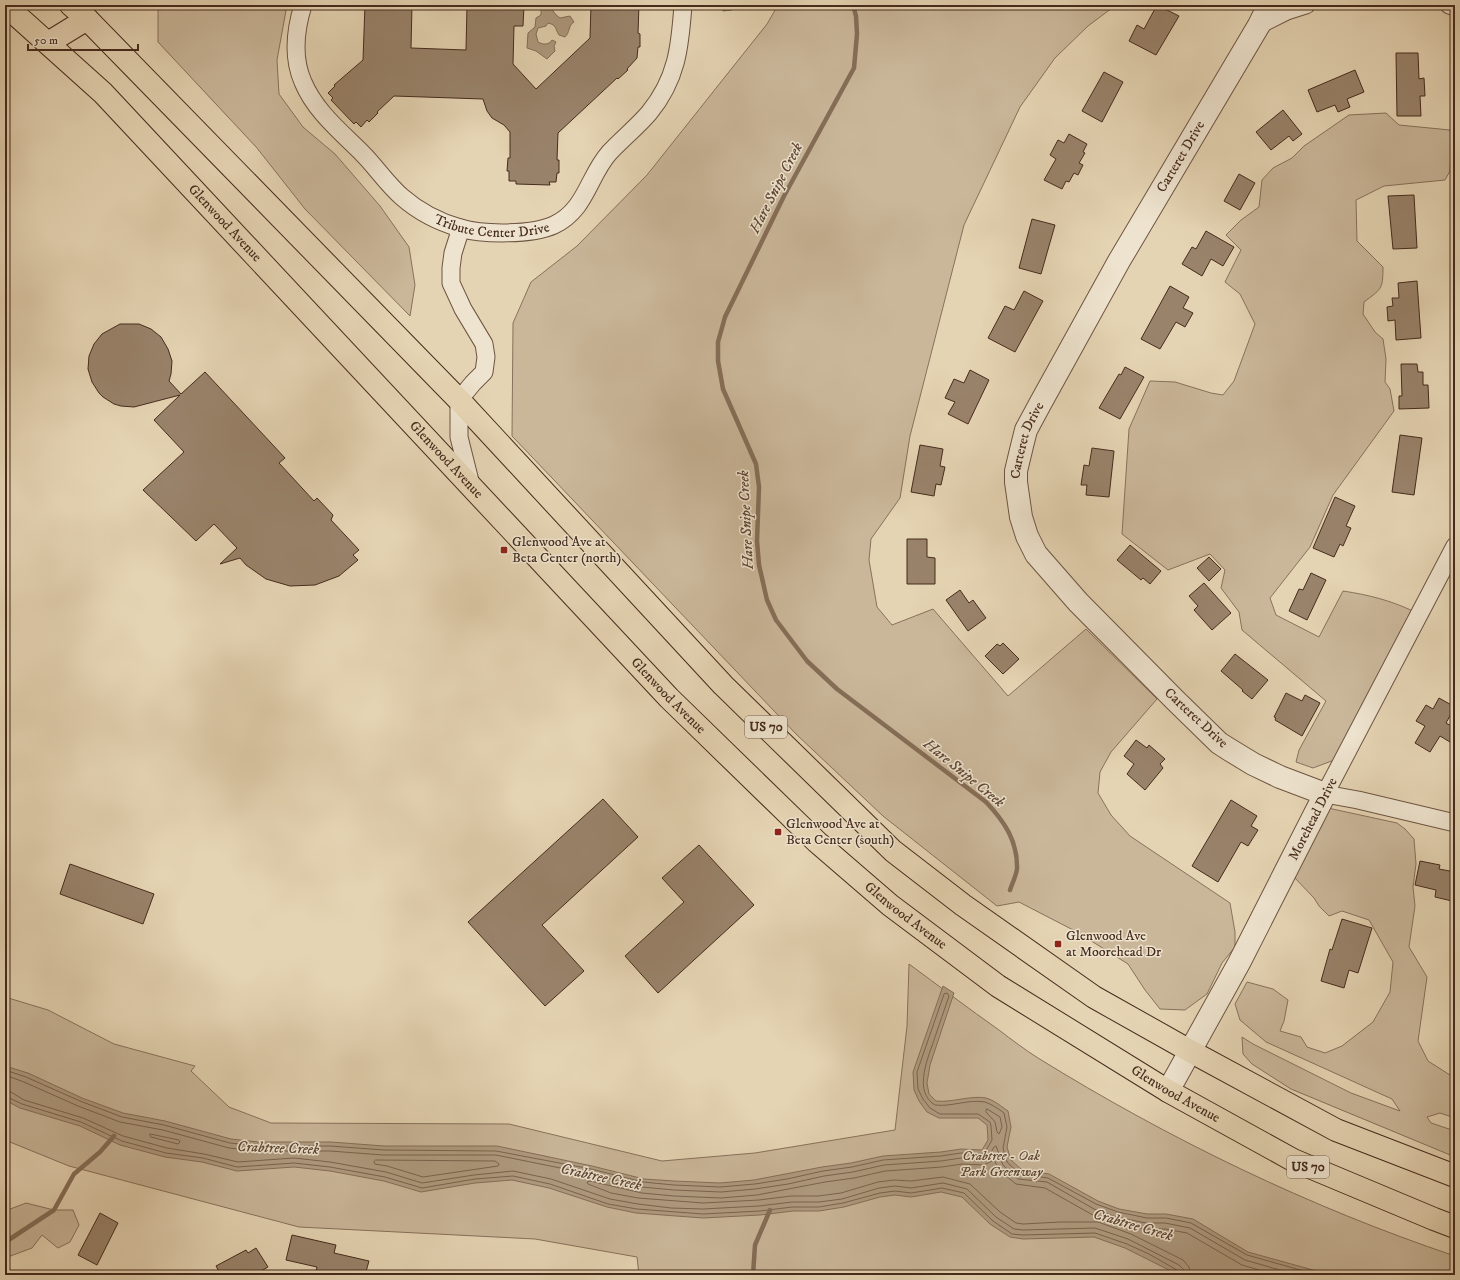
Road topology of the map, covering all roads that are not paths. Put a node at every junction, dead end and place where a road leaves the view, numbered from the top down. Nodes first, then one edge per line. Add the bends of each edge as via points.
1 (5, 5) edge
2 (302, 5) edge
3 (683, 5) edge
4 (1269, 5) edge
5 (1306, 5) edge
6 (1449, 5) edge
7 (1455, 7) edge
8 (79, 12) edge
9 (1259, 25) junction
10 (48, 43) junction
11 (461, 228) junction
12 (459, 400) junction
13 (471, 485) junction
14 (1455, 546) edge
15 (1325, 794) junction
16 (1455, 823) edge
17 (1190, 1051) junction
18 (1168, 1092) junction
19 (1455, 1176) edge
20 (1455, 1226) edge

1 - 10 highway, Glenwood Avenue / US 70
2 - 11 street, Tribute Center Drive via 295,44 297,63 303,82 319,108 402,197 424,213
3 - 11 street, Tribute Center Drive via 678,57 661,97 600,164 580,204 569,216 541,230 494,232
4 - 9 street, Carteret Drive
5 - 9 street via 1286,11
6 - 7 street
8 - 10 highway
8 - 12 highway, US 70
9 - 15 street, Carteret Drive via 1119,261 1026,430 1016,471 1016,482 1022,517 1036,554 1078,602 1175,700 1219,743 1230,750 1280,777
10 - 13 highway, Glenwood Avenue / US 70 via 103,93
11 - 12 street via 453,253 451,283 462,309 484,344 486,357 484,372
12 - 13 street via 459,437
12 - 17 highway, US 70 via 723,685 893,851 963,905 1094,997
13 - 18 highway, Glenwood Avenue / US 70 via 669,698 822,846 890,905 998,986
14 - 15 street, Morehead Drive
15 - 16 street
15 - 17 street, Morehead Drive via 1243,956
17 - 18 street, Morehead Drive
17 - 19 highway, US 70 via 1336,1130
18 - 20 highway, Glenwood Avenue / US 70 via 1293,1160

